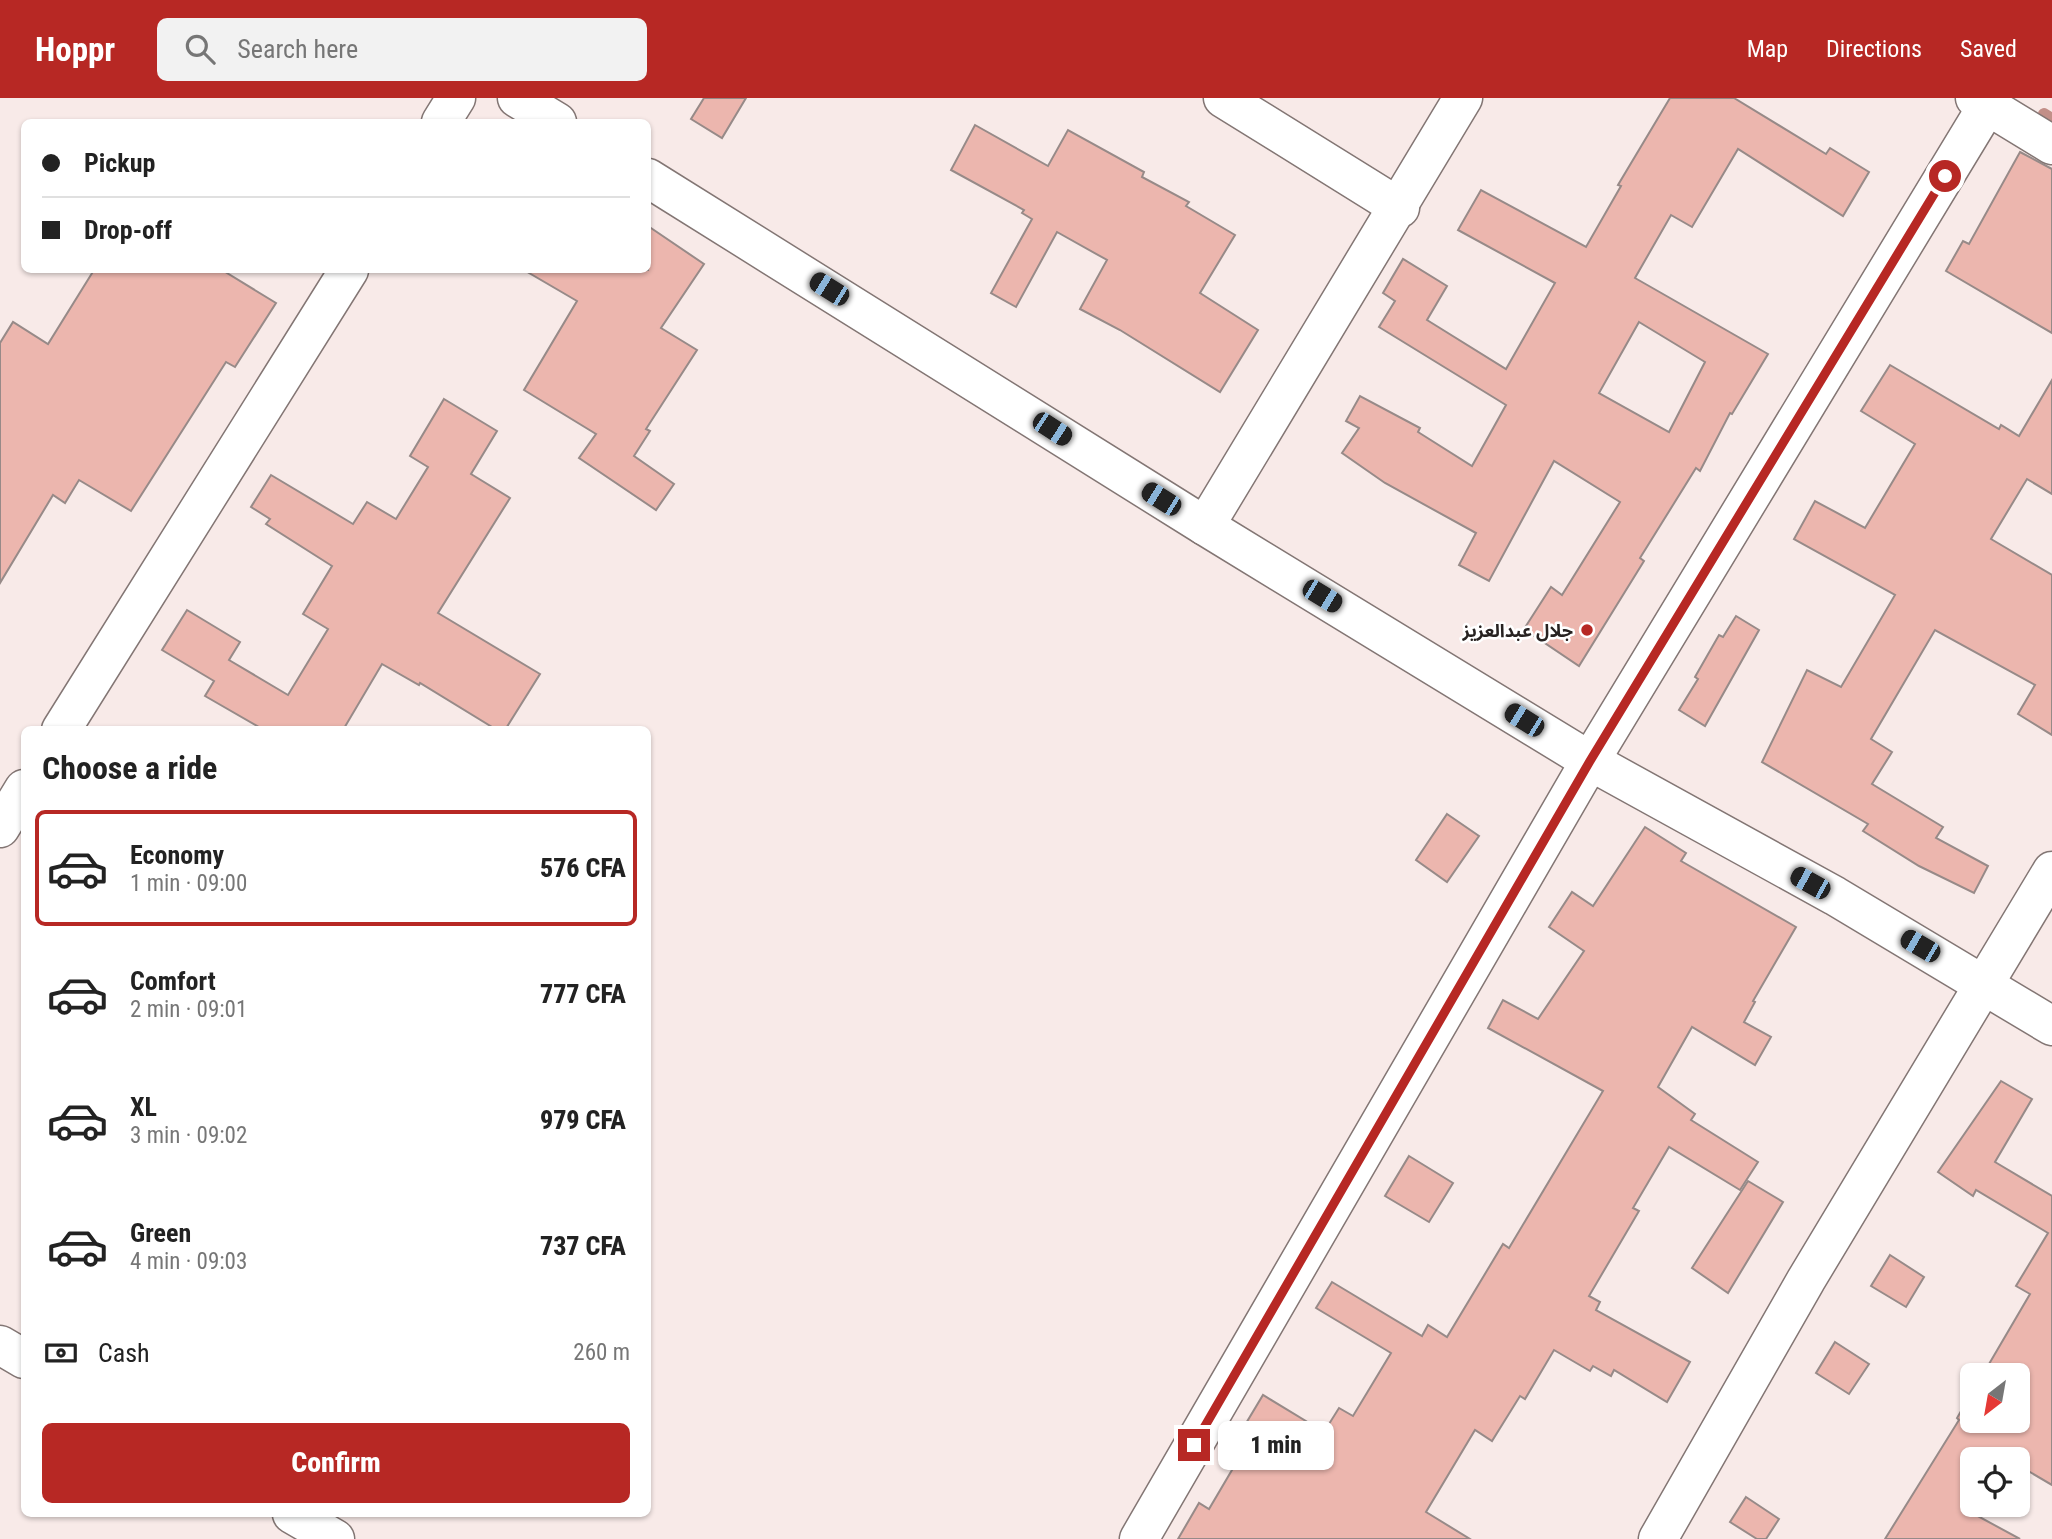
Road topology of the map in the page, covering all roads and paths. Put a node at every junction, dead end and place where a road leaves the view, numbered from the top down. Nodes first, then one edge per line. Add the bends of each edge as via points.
1 (456, 98) edge
2 (517, 98) edge
3 (1223, 98) edge
4 (1463, 98) edge
5 (1984, 100) edge
6 (443, 119) edge
7 (552, 119) edge
8 (2052, 145) edge
9 (651, 180) edge
10 (1399, 208) junction
11 (347, 273) edge
12 (1205, 526) junction
13 (64, 726) edge
14 (1590, 761) junction
15 (21, 794) edge
16 (0, 828) edge
17 (2052, 871) edge
18 (1984, 983) junction
19 (2052, 1026) edge
20 (0, 1345) edge
21 (21, 1357) edge
22 (297, 1517) edge
23 (335, 1539) edge
24 (1139, 1539) edge
25 (1658, 1539) edge

1 - 6 street
2 - 7 street
3 - 10 street
4 - 10 street
5 - 8 street
5 - 14 street
9 - 12 street
10 - 12 street
11 - 13 street
12 - 14 street
14 - 18 street
14 - 24 street
15 - 16 street
17 - 18 street
18 - 19 street
18 - 25 street
20 - 21 street
22 - 23 street

